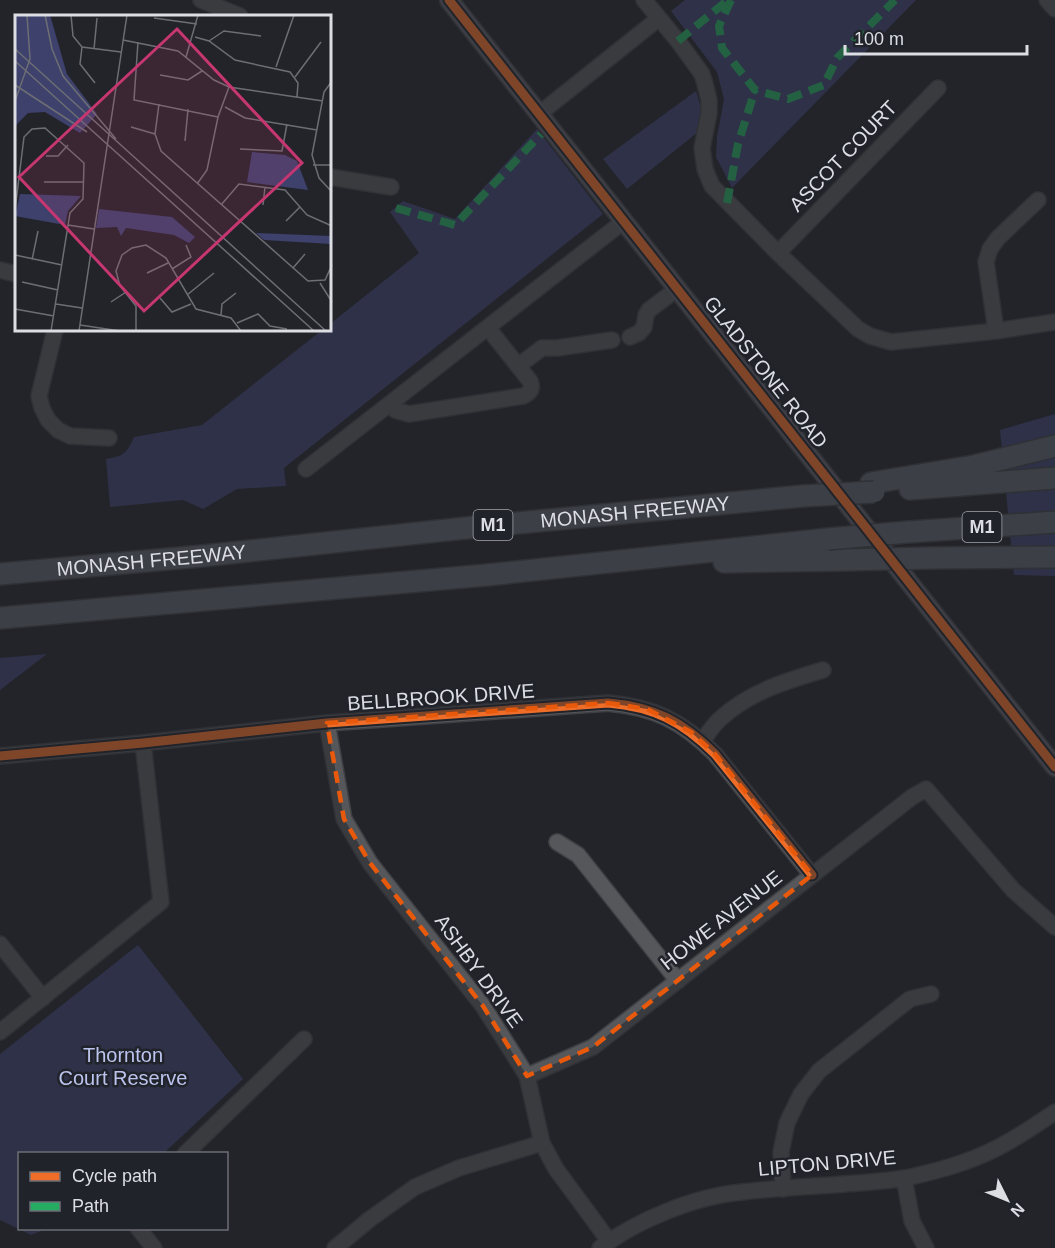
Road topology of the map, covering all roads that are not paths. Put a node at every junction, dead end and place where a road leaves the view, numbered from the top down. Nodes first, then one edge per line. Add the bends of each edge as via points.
1 (201, 0) edge
2 (449, 0) edge
3 (644, 0) edge
4 (1047, 0) edge
5 (1055, 9) edge
6 (238, 15) edge
7 (658, 19) junction
8 (938, 88) dead end
9 (539, 114) junction
10 (332, 177) edge
11 (391, 187) dead end
12 (1038, 200) dead end
13 (624, 221) junction
14 (778, 253) junction
15 (0, 270) edge
16 (15, 274) edge
17 (678, 289) junction
18 (1055, 322) edge
19 (488, 328) junction
20 (55, 332) edge
21 (996, 332) junction
22 (630, 337) dead end
23 (612, 340) dead end
24 (518, 366) junction
25 (390, 404) junction
26 (109, 438) dead end
27 (1055, 446) edge
28 (306, 469) dead end
29 (1055, 478) edge
30 (872, 488) junction
31 (1055, 522) edge
32 (1055, 557) edge
33 (622, 561) junction
34 (0, 574) edge
35 (0, 618) edge
36 (823, 670) dead end
37 (327, 723) junction
38 (702, 741) junction
39 (143, 742) junction
40 (0, 756) edge
41 (1055, 767) edge
42 (557, 842) dead end
43 (812, 875) junction
44 (1055, 927) edge
45 (0, 944) edge
46 (678, 981) junction
47 (931, 994) dead end
48 (43, 998) junction
49 (0, 1032) edge
50 (304, 1039) dead end
51 (527, 1076) junction
52 (1055, 1112) edge
53 (542, 1143) junction
54 (187, 1152) edge
55 (904, 1178) junction
56 (783, 1189) junction
57 (140, 1230) edge
58 (604, 1245) edge
59 (154, 1248) edge
60 (335, 1248) edge
61 (926, 1248) edge

1 - 6 street
2 - 9 main road, GLADSTONE ROAD
3 - 7 street
4 - 5 street
7 - 9 street
7 - 14 street via 702,74 709,113 702,148 712,186
8 - 14 street, ASCOT COURT
9 - 13 main road, GLADSTONE ROAD
10 - 11 street
12 - 21 street via 990,249 986,262
13 - 17 main road, GLADSTONE ROAD
13 - 19 street
14 - 21 street via 870,336 891,342
15 - 16 street
17 - 22 street via 650,310 645,327
17 - 41 main road, GLADSTONE ROAD
18 - 21 street
19 - 24 street
19 - 25 street
20 - 26 street via 39,396 48,420 70,436
23 - 24 street via 542,348
24 - 25 street via 532,386 523,396 409,414
25 - 28 street
27 - 30 highway
29 - 30 highway, M1
30 - 34 highway, MONASH FREEWAY / M1, bridge
31 - 33 highway, M1, bridge via 828,539
32 - 33 highway, bridge
33 - 35 highway, M1
36 - 38 street via 748,698 720,719
37 - 38 street, BELLBROOK DRIVE via 608,703 647,709
37 - 39 street, BELLBROOK DRIVE
37 - 51 street, ASHBY DRIVE via 344,819 370,863 483,1006
38 - 43 street, BELLBROOK DRIVE
39 - 40 street, BELLBROOK DRIVE
39 - 48 street via 161,902
42 - 46 street via 578,855
43 - 44 street, HOWE AVENUE via 926,789 1014,890
43 - 46 street, HOWE AVENUE
45 - 48 street
46 - 51 street, HOWE AVENUE via 593,1047
47 - 56 street via 910,999 893,1012 819,1071 801,1094 787,1123 781,1152
48 - 49 street
50 - 54 street
51 - 53 street, ASHBY DRIVE
52 - 55 street, LIPTON DRIVE via 997,1148 960,1164
53 - 58 street, ASHBY DRIVE
53 - 60 street via 459,1168 415,1187
55 - 56 street, LIPTON DRIVE
55 - 61 street via 912,1221
56 - 58 street, LIPTON DRIVE via 697,1201 639,1223
57 - 59 street

